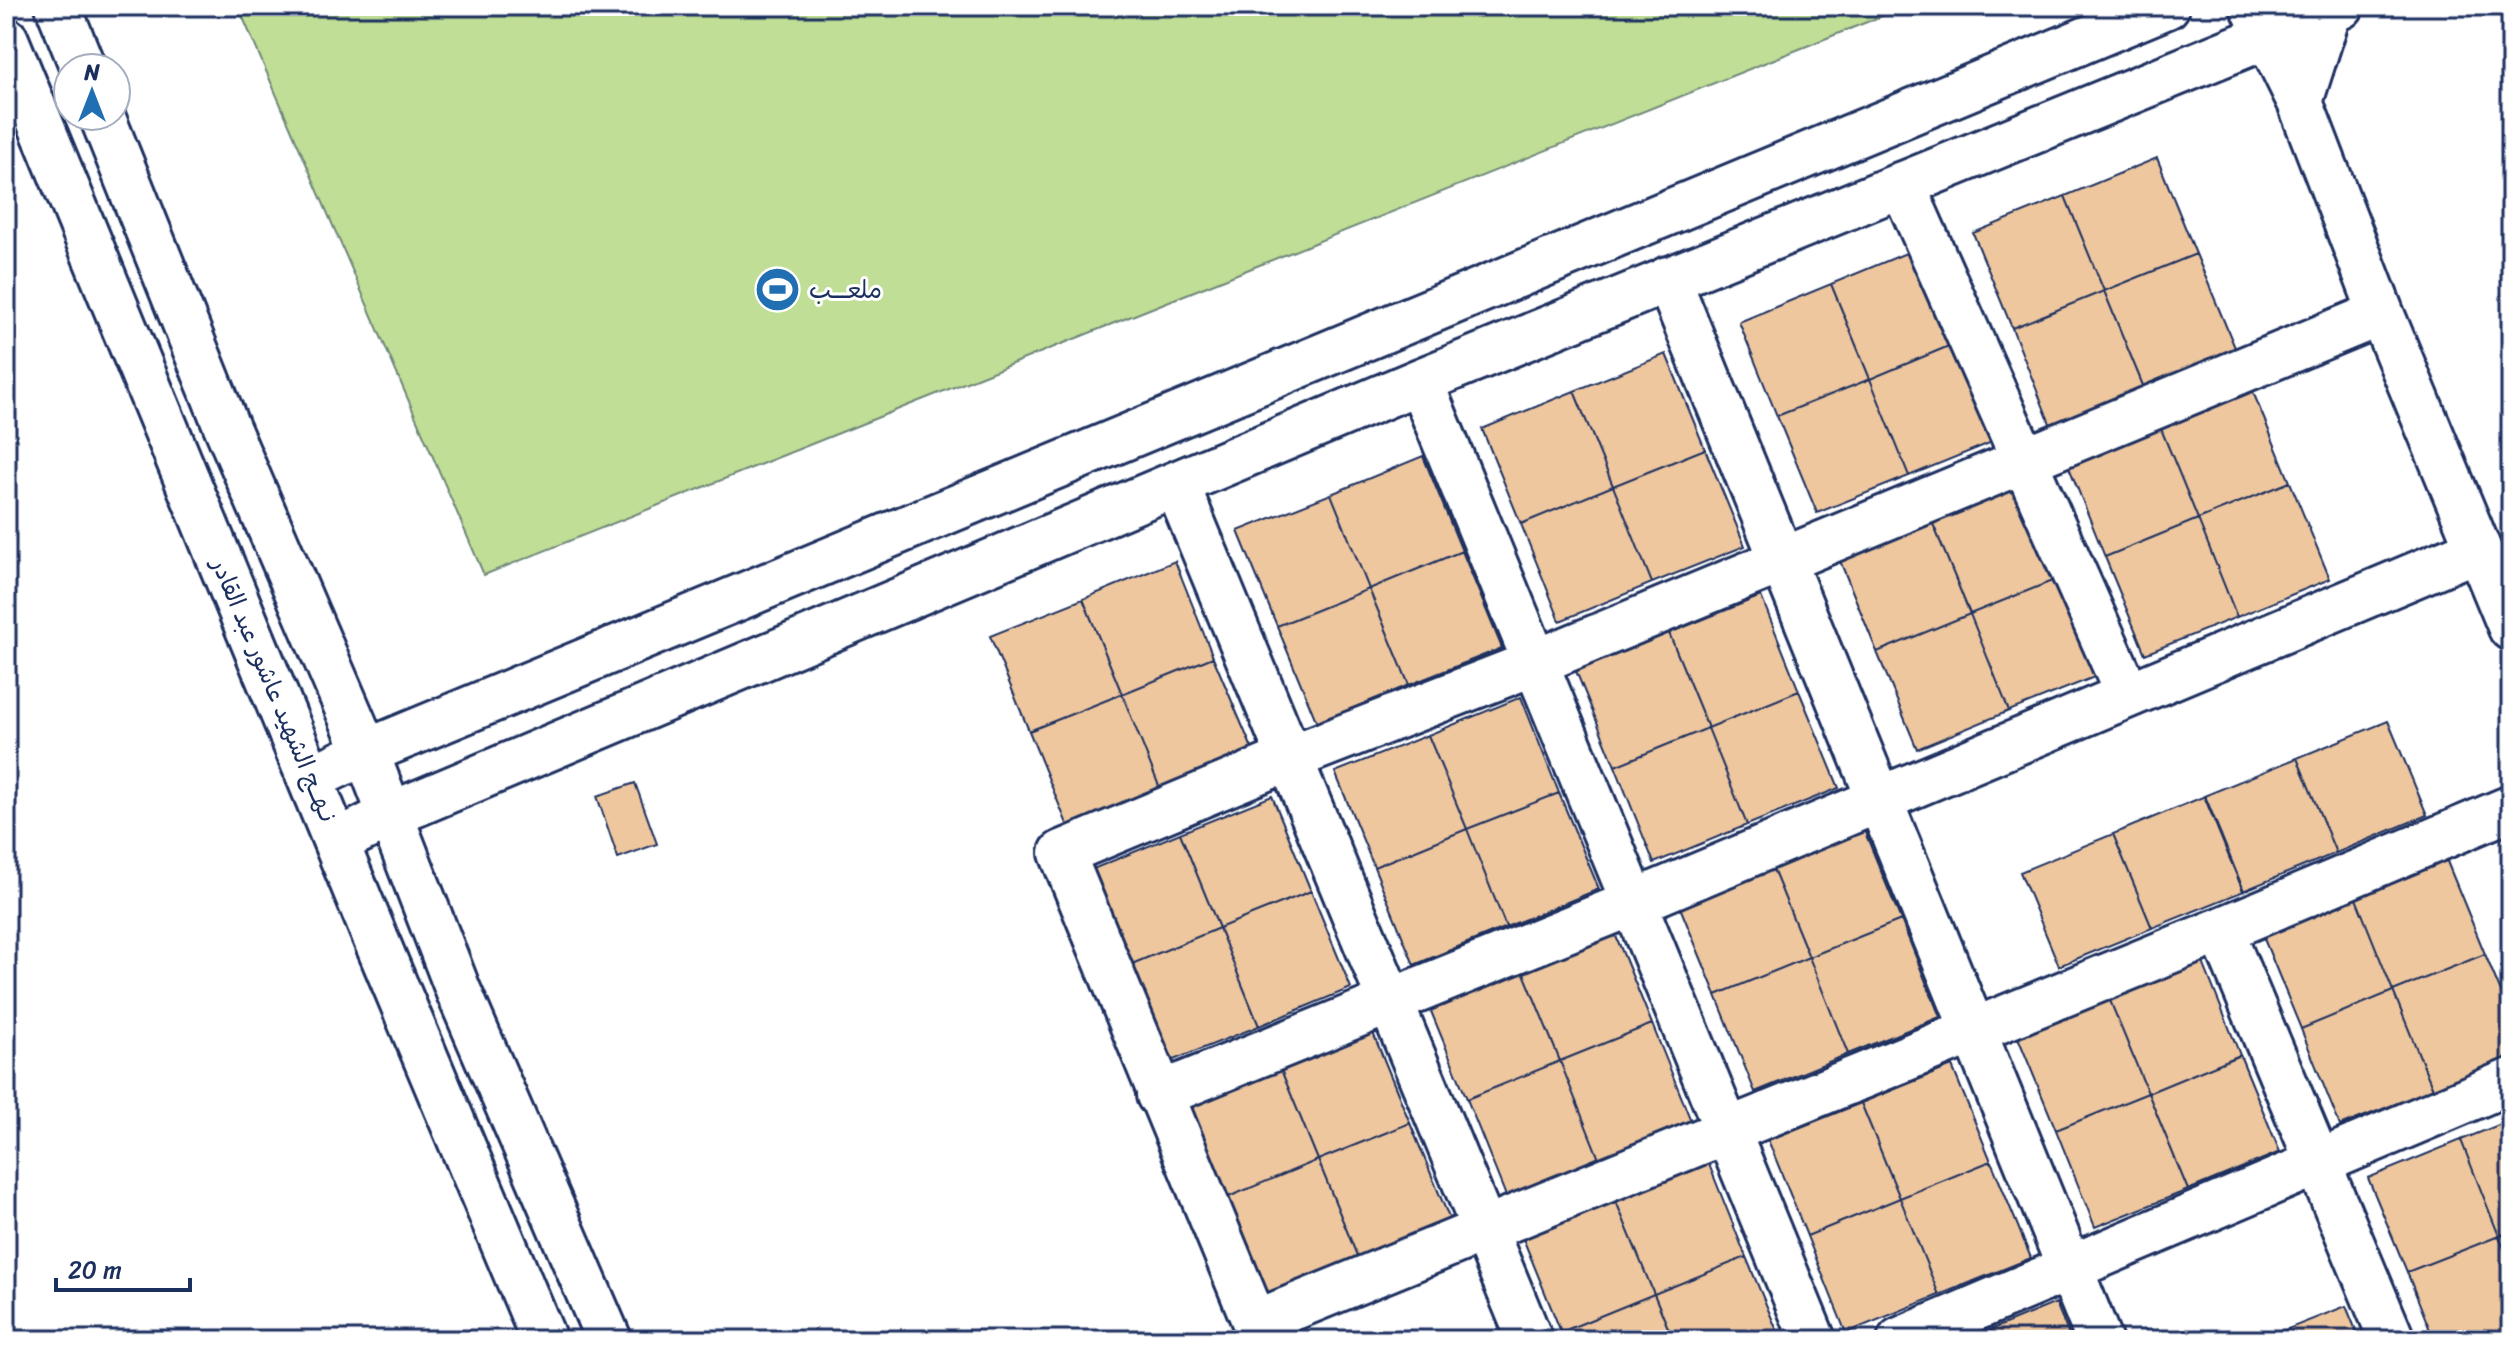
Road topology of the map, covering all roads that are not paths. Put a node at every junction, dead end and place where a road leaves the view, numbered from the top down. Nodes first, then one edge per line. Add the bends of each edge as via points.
1 (58, 6) edge
2 (2167, 6) edge
3 (2332, 8) edge
4 (2260, 22) edge
5 (6, 40) edge
6 (77, 52) edge
7 (2300, 102) junction
8 (108, 132) edge
9 (1902, 184) junction
10 (1668, 279) junction
11 (2381, 313) junction
12 (1420, 381) junction
13 (2023, 460) junction
14 (1177, 485) junction
15 (2477, 549) junction
16 (1781, 560) junction
17 (2511, 628) edge
18 (1534, 663) junction
19 (2128, 695) junction
20 (366, 752) junction
21 (1290, 758) junction
22 (311, 778) junction
23 (1880, 799) junction
24 (2511, 808) edge
25 (390, 815) junction
26 (337, 842) junction
27 (1633, 903) junction
28 (2221, 930) junction
29 (1388, 1000) junction
30 (1973, 1031) junction
31 (2511, 1081) edge
32 (1159, 1095) junction
33 (1726, 1129) junction
34 (2318, 1165) junction
35 (1483, 1231) junction
36 (2069, 1270) junction
37 (1258, 1331) edge
38 (544, 1340) edge
39 (609, 1340) edge
40 (1530, 1340) edge
41 (1813, 1340) edge
42 (1900, 1340) edge
43 (2099, 1340) edge
44 (2392, 1340) edge

1 - 6 street
2 - 20 street
3 - 4 street
3 - 7 street
4 - 7 street
4 - 9 street
5 - 22 street, نـهــج الشهيد عاشور عبد القادر
7 - 11 street
8 - 20 street via 227,428
9 - 10 street
9 - 13 street
10 - 12 street
10 - 16 street
11 - 13 street
11 - 15 street
12 - 14 street
12 - 18 street
13 - 16 street
13 - 19 street
14 - 21 street
14 - 25 street
15 - 17 street
15 - 19 street
16 - 18 street
16 - 23 street
18 - 21 street
18 - 27 street
19 - 23 street
20 - 22 street
20 - 25 street
21 - 29 street
21 - 32 street via 1062,853
22 - 26 street, نـهــج الشهيد عاشور عبد القادر
23 - 27 street
23 - 30 street
24 - 28 street
25 - 26 street
25 - 39 street via 458,990
26 - 38 street, نـهــج الشهيد عاشور عبد القادر
27 - 29 street
27 - 33 street
28 - 30 street
28 - 34 street
29 - 32 street
29 - 35 street
30 - 33 street
30 - 36 street
31 - 34 street
32 - 37 street
33 - 35 street
33 - 41 street
34 - 36 street
34 - 44 street
35 - 37 street
35 - 40 street
36 - 42 street
36 - 43 street

